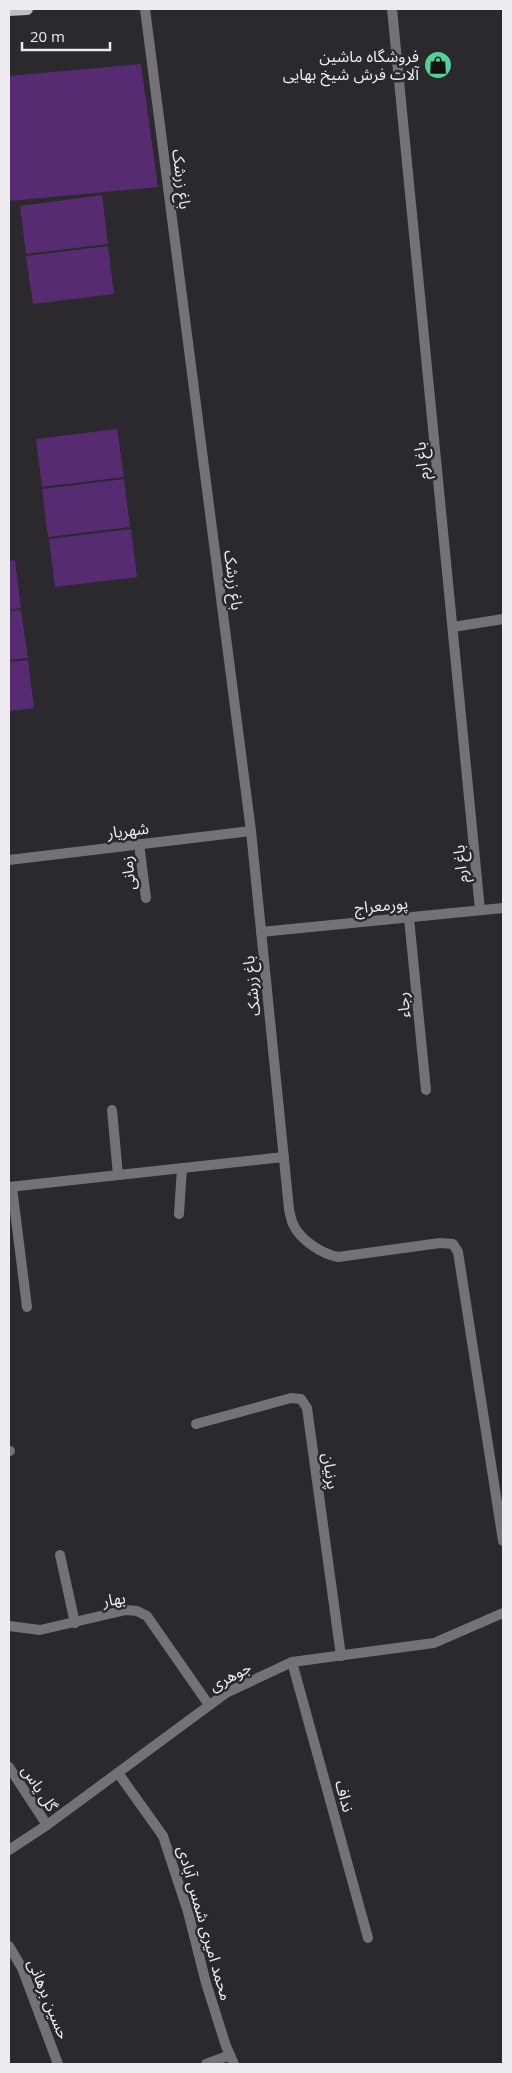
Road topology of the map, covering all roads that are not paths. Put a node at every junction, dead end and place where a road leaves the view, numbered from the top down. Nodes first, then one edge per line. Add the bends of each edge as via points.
1 (27, 9) edge
2 (145, 9) edge
3 (392, 9) edge
4 (9, 10) edge
5 (503, 619) edge
6 (452, 628) junction
7 (251, 831) junction
8 (139, 844) junction
9 (9, 860) edge
10 (146, 898) dead end
11 (503, 908) edge
12 (480, 910) junction
13 (410, 918) junction
14 (261, 932) junction
15 (426, 1090) dead end
16 (112, 1110) dead end
17 (284, 1157) junction
18 (182, 1168) junction
19 (118, 1175) junction
20 (10, 1187) edge
21 (179, 1214) dead end
22 (27, 1307) dead end
23 (196, 1424) dead end
24 (503, 1541) edge
25 (60, 1555) dead end
26 (503, 1613) edge
27 (75, 1623) junction
28 (9, 1626) edge
29 (341, 1656) junction
30 (292, 1662) junction
31 (209, 1705) junction
32 (9, 1767) edge
33 (118, 1772) junction
34 (47, 1825) junction
35 (9, 1850) edge
36 (368, 1938) dead end
37 (9, 1946) edge
38 (232, 2060) edge
39 (58, 2064) edge
40 (206, 2064) edge

1 - 4 main road
2 - 7 street, باغ زرشک
3 - 6 street, باغ ارم
5 - 6 street
6 - 12 street, باغ ارم
7 - 8 street, شهریار
7 - 14 street, باغ زرشک
8 - 9 street, شهریار
8 - 10 street, زمانی
11 - 12 street, پورمعراج
12 - 13 street, پورمعراج
13 - 14 street, پورمعراج
13 - 15 street, رجاء
14 - 17 street, باغ زرشک
16 - 19 street
17 - 18 street
17 - 24 street, باغ زرشک via 289,1209 294,1226 328,1255 338,1257 440,1243 453,1244 458,1252
18 - 19 street
18 - 21 street
19 - 20 street
20 - 22 street
23 - 29 street, پرنیان via 291,1398 301,1399 307,1408
25 - 27 street
26 - 29 street, جوهری via 434,1643
27 - 28 street, بهار via 40,1630
27 - 31 street, بهار via 126,1610 147,1616
29 - 30 street, جوهری
30 - 31 street, جوهری via 226,1693
30 - 36 street, نداف
31 - 33 street, جوهری
32 - 34 street, گل یاس
33 - 34 street, جوهری
33 - 38 street, محمد امیری شمس آبادی via 164,1836 206,1983
34 - 35 street, جوهری
37 - 39 street, حسین برهانی via 22,1968
38 - 40 street

